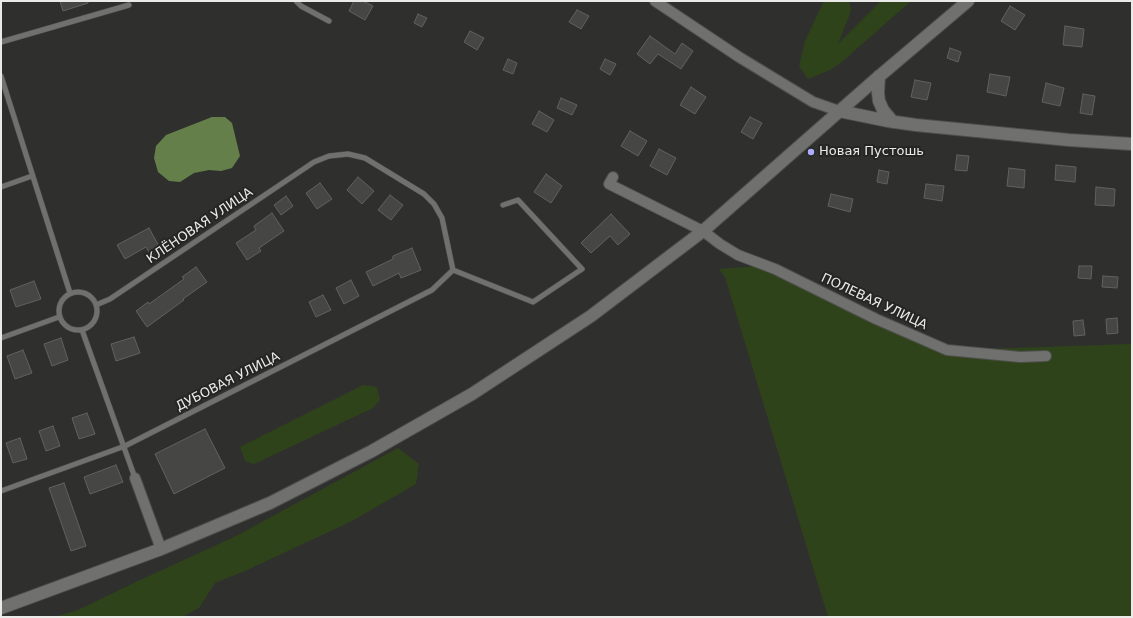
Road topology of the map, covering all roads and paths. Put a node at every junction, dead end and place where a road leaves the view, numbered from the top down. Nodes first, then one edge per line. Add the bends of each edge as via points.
1 (296, 1) edge
2 (655, 1) edge
3 (968, 1) edge
4 (129, 5) dead end
5 (329, 21) dead end
6 (1, 42) edge
7 (1, 76) edge
8 (879, 76) junction
9 (839, 111) junction
10 (893, 122) junction
11 (1132, 144) edge
12 (32, 176) junction
13 (613, 177) dead end
14 (1, 187) edge
15 (503, 205) dead end
16 (702, 231) junction
17 (453, 270) junction
18 (70, 293) junction
19 (96, 305) junction
20 (59, 317) junction
21 (82, 330) junction
22 (1, 338) edge
23 (1046, 356) dead end
24 (125, 446) junction
25 (136, 478) joint
26 (1, 491) edge
27 (160, 549) junction
28 (1, 608) edge

1 - 5 lane
2 - 9 street via 813,102
3 - 8 street
4 - 6 lane
7 - 12 lane
8 - 9 street
8 - 10 street via 879,101
9 - 10 street
9 - 16 street
10 - 11 street
12 - 14 lane
12 - 18 lane
13 - 16 street, ПОЛЕВАЯ УЛИЦА via 609,184
15 - 17 lane via 518,200 582,269 533,302
16 - 23 street, ПОЛЕВАЯ УЛИЦА via 738,255 775,269 876,319 947,350 1020,358
16 - 27 street via 591,316 472,394 372,451 277,499
17 - 19 lane, КЛЁНОВАЯ УЛИЦА via 442,218 434,204 424,194 365,158 348,154 329,156 314,162 110,299
17 - 24 lane, ДУБОВАЯ УЛИЦА via 432,290
18 - 19 lane via 86,293
18 - 20 lane via 60,303
19 - 21 lane via 95,320
20 - 21 lane via 68,328
20 - 22 lane
21 - 24 lane
24 - 25 lane
24 - 26 lane, ДУБОВАЯ УЛИЦА
25 - 27 street
27 - 28 street

